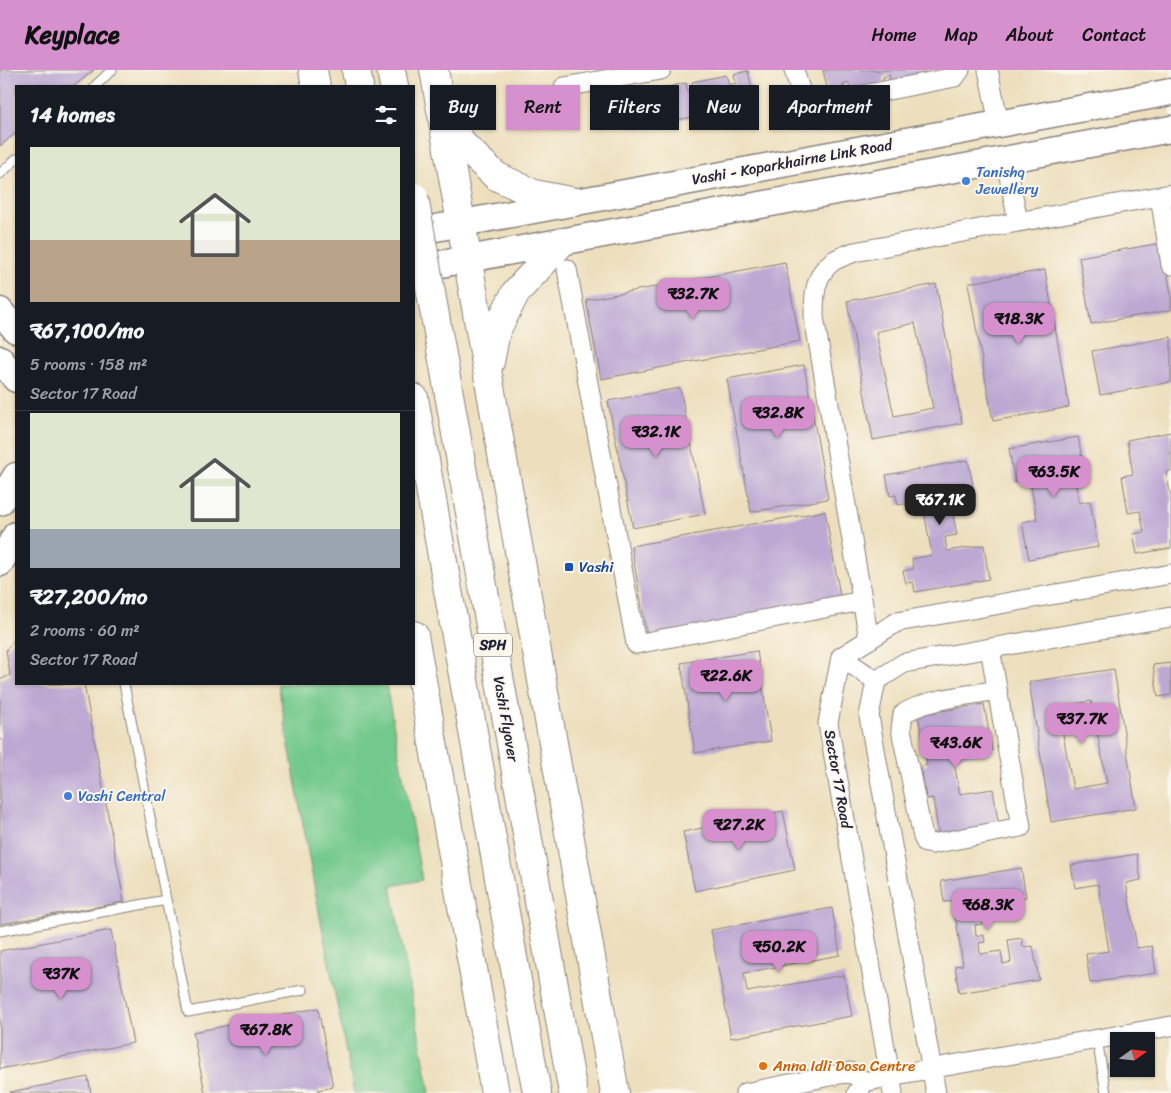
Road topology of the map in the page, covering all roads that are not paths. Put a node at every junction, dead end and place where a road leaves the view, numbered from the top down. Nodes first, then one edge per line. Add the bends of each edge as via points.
1 (112, 70) edge
2 (313, 70) edge
3 (356, 70) edge
4 (391, 70) edge
5 (434, 70) edge
6 (661, 70) edge
7 (794, 70) edge
8 (960, 70) edge
9 (988, 70) edge
10 (96, 85) edge
11 (316, 85) edge
12 (358, 85) edge
13 (394, 85) edge
14 (437, 85) edge
15 (575, 85) edge
16 (1171, 92) edge
17 (999, 124) junction
18 (1171, 129) edge
19 (445, 130) edge
20 (453, 130) edge
21 (15, 159) edge
22 (1006, 160) junction
23 (0, 174) edge
24 (1165, 195) edge
25 (575, 202) junction
26 (415, 203) edge
27 (1018, 222) junction
28 (461, 223) junction
29 (415, 232) edge
30 (562, 242) junction
31 (467, 259) junction
32 (1171, 265) edge
33 (415, 269) edge
34 (567, 269) dead end
35 (0, 311) edge
36 (15, 329) edge
37 (0, 359) edge
38 (488, 373) junction
39 (15, 377) edge
40 (415, 404) edge
41 (15, 478) edge
42 (0, 502) edge
43 (15, 537) edge
44 (0, 563) edge
45 (1171, 574) edge
46 (862, 600) junction
47 (1171, 617) edge
48 (869, 640) junction
49 (415, 641) edge
50 (990, 648) junction
51 (841, 657) junction
52 (876, 681) junction
53 (124, 685) edge
54 (997, 690) junction
55 (907, 760) junction
56 (878, 766) junction
57 (166, 900) junction
58 (0, 931) edge
59 (303, 990) dead end
60 (1171, 1026) edge
61 (1097, 1039) junction
62 (931, 1069) junction
63 (892, 1085) edge
64 (861, 1088) edge
65 (495, 1093) edge
66 (537, 1093) edge
67 (573, 1093) edge
68 (615, 1093) edge
69 (745, 1093) edge
70 (936, 1093) edge
71 (1106, 1093) edge

1 - 10 lane
2 - 11 highway
3 - 12 highway
4 - 13 highway
5 - 14 highway
6 - 15 street
7 - 8 street via 803,98 812,103 824,103 955,78
9 - 17 street
16 - 17 main road, Vashi - Koparkhairne Link Road
17 - 22 main road
17 - 25 main road, Vashi - Koparkhairne Link Road
18 - 22 main road
19 - 28 highway
20 - 25 highway via 464,148 496,176 534,194
21 - 23 lane
22 - 27 street
22 - 30 main road
24 - 27 street
24 - 32 street
25 - 28 main road, Vashi - Koparkhairne Link Road
26 - 67 highway, Vashi Flyover / SPH, bridge
27 - 46 street via 854,252 832,262 819,276 814,295 814,317
28 - 29 main road, Vashi - Koparkhairne Link Road
28 - 31 highway
30 - 31 main road
30 - 38 highway via 516,292 496,331
31 - 33 main road
31 - 38 highway
34 - 46 street via 636,644
35 - 36 main road
37 - 39 main road
38 - 68 highway
40 - 66 highway, SPH
41 - 42 main road
43 - 44 main road
45 - 48 street via 897,622
46 - 48 street
47 - 50 street
48 - 51 street
49 - 65 highway
50 - 52 street via 904,663
50 - 54 street
51 - 52 street
51 - 63 street, Sector 17 Road via 828,723
52 - 56 street via 869,716
53 - 57 lane
54 - 55 street via 925,704 903,714 901,730
54 - 55 street via 1021,827 932,844 926,842
55 - 56 street
56 - 62 street
57 - 58 lane
57 - 59 lane via 188,1012
60 - 61 street
61 - 62 street
61 - 71 lane
62 - 63 street
62 - 70 street
63 - 64 street
64 - 69 street via 850,1072

